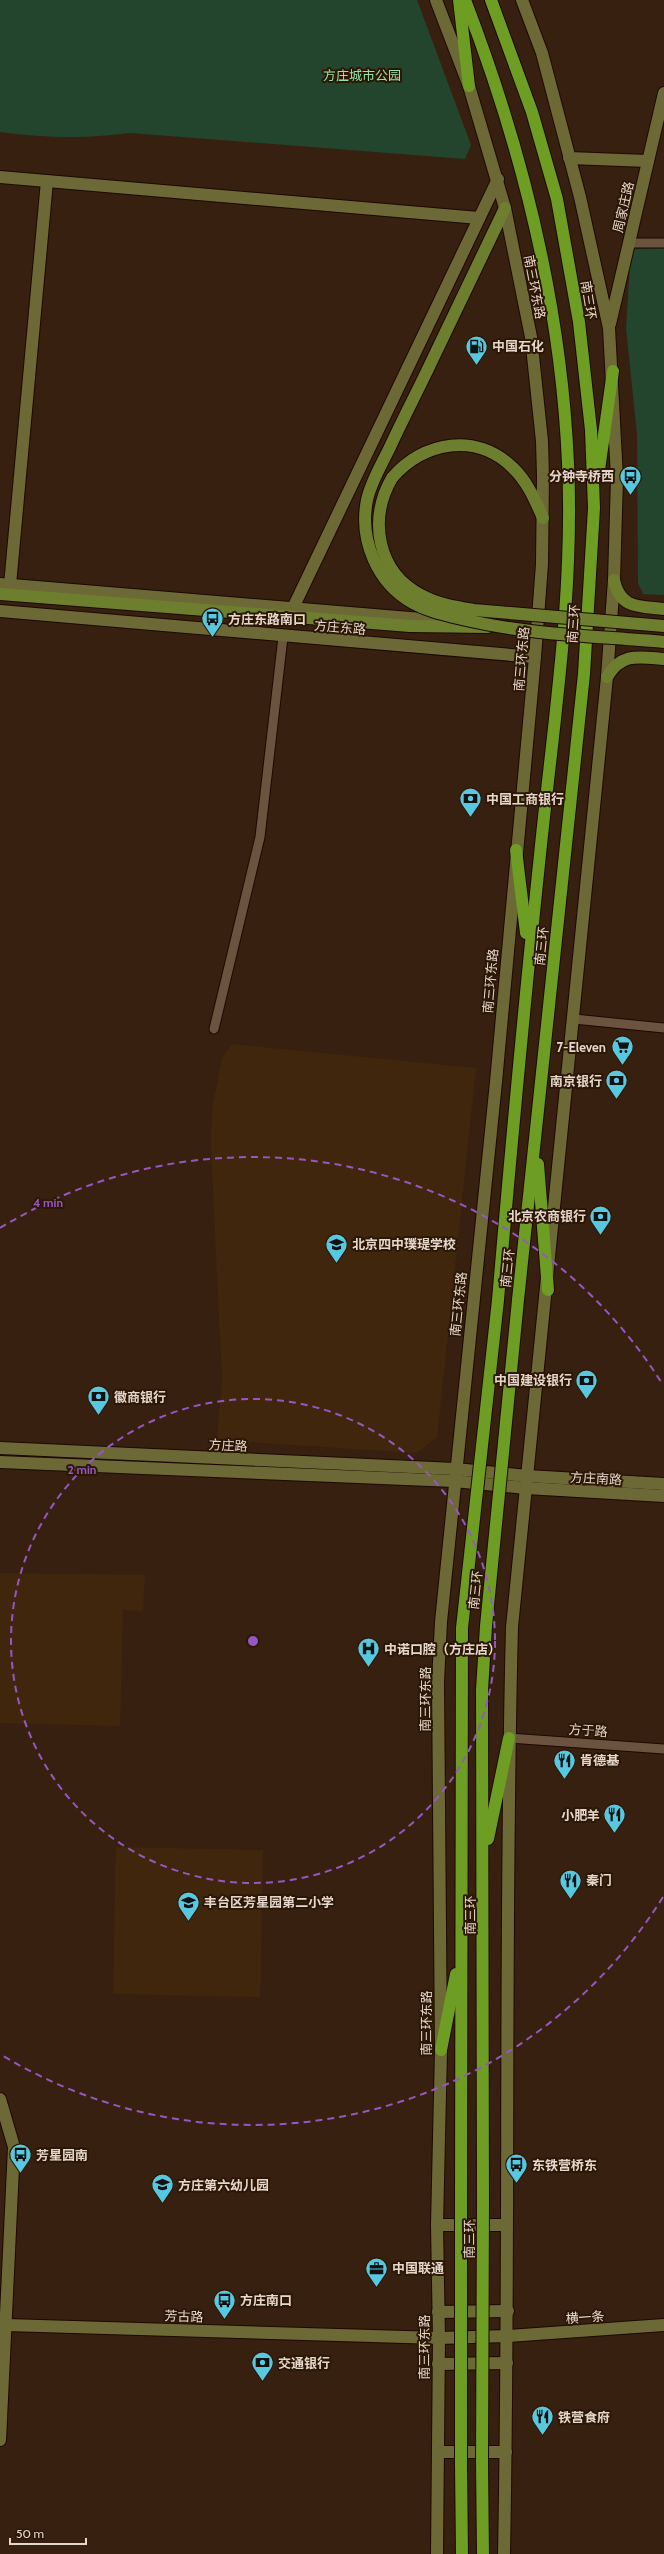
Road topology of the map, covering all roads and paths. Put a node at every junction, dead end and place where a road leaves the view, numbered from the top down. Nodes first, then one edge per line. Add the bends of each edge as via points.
1 (436, 0) edge
2 (459, 0) edge
3 (465, 0) edge
4 (491, 0) edge
5 (522, 0) edge
6 (469, 86) junction
7 (664, 93) edge
8 (569, 158) junction
9 (648, 161) junction
10 (0, 177) edge
11 (498, 178) junction
12 (47, 181) junction
13 (505, 208) junction
14 (479, 218) junction
15 (629, 243) junction
16 (664, 243) edge
17 (609, 328) junction
18 (613, 371) junction
19 (594, 508) junction
20 (543, 518) junction
21 (614, 580) junction
22 (5, 584) edge
23 (0, 594) edge
24 (293, 608) junction
25 (664, 609) edge
26 (0, 611) edge
27 (664, 626) edge
28 (498, 628) junction
29 (537, 628) junction
30 (283, 637) junction
31 (664, 642) edge
32 (535, 656) junction
33 (664, 660) edge
34 (607, 677) junction
35 (516, 850) junction
36 (529, 954) junction
37 (574, 1019) junction
38 (664, 1028) edge
39 (214, 1029) dead end
40 (536, 1133) junction
41 (548, 1290) junction
42 (0, 1448) edge
43 (0, 1462) edge
44 (454, 1475) junction
45 (526, 1482) junction
46 (664, 1484) edge
47 (664, 1496) edge
48 (509, 1738) junction
49 (664, 1748) edge
50 (483, 1862) junction
51 (462, 1947) junction
52 (441, 2050) junction
53 (0, 2100) edge
54 (436, 2225) junction
55 (506, 2225) junction
56 (508, 2311) junction
57 (438, 2312) junction
58 (664, 2325) edge
59 (3, 2326) edge
60 (508, 2336) junction
61 (438, 2338) junction
62 (507, 2363) junction
63 (438, 2364) junction
64 (0, 2440) edge
65 (438, 2452) junction
66 (506, 2452) junction
67 (437, 2554) edge
68 (462, 2554) edge
69 (483, 2554) edge
70 (504, 2554) edge

1 - 6 street, 南三环东路
2 - 6 highway
3 - 36 highway, 南三环 via 508,118 546,272 564,397 568,450 567,598
4 - 19 highway, 南三环 via 532,112 557,199 579,322 591,430
5 - 8 street via 542,53
6 - 11 street, 南三环东路
7 - 9 street, 周家庄路
8 - 9 street
8 - 17 street
9 - 15 street, 周家庄路
10 - 12 street
11 - 13 street, 南三环东路
11 - 14 street
12 - 14 street
12 - 22 street
13 - 20 street, 南三环东路 via 531,337 542,441
13 - 28 main road, bridge via 378,472 368,499 365,526 370,552 379,570 391,586 413,603 438,613
14 - 24 street
15 - 16 street
15 - 17 street, 周家庄路
17 - 18 street
18 - 19 highway
18 - 21 street via 617,478
19 - 40 highway, 南三环 via 584,674
20 - 27 main road, bridge via 530,491 514,468 502,458 478,447 462,444 433,448 409,461 392,478 382,498 378,535 392,570 400,579 421,595 446,604 474,610
20 - 29 street, 南三环东路
21 - 25 main road via 618,594 625,602
21 - 34 street
22 - 24 street
23 - 28 main road via 410,626
24 - 29 street
26 - 30 street, 方庄东路
28 - 31 main road, bridge
29 - 32 street, 南三环东路
30 - 32 street, 方庄东路
30 - 39 street via 260,837
32 - 35 street, 南三环东路
33 - 34 main road via 638,657 623,660 617,663
34 - 37 street
35 - 36 highway
35 - 44 street, 南三环东路 via 496,1082
36 - 51 highway, 南三环, bridge via 498,1300 462,1628
37 - 38 street
37 - 41 street
40 - 41 highway
40 - 50 highway, 南三环, bridge via 486,1626 482,1690
41 - 45 street
42 - 44 street, 方庄路
43 - 44 street, 方庄路
44 - 45 street
44 - 52 street, 南三环东路 via 438,1682
45 - 46 street, 方庄南路
45 - 47 street, 方庄南路
45 - 48 street via 512,1627
48 - 49 street, 方于路
48 - 50 highway
48 - 55 street
50 - 69 highway, 南三环, bridge
51 - 52 highway
51 - 68 highway, 南三环, bridge
52 - 54 street, 南三环东路
53 - 59 street via 14,2147
54 - 55 street
54 - 57 street, 南三环东路
55 - 56 street
56 - 57 street
56 - 60 street
57 - 61 street, 南三环东路
58 - 60 street, 横一条
59 - 61 street, 芳古路
59 - 64 street
60 - 61 street, 横一条
60 - 62 street
61 - 63 street, 南三环东路
62 - 63 street
62 - 66 street
63 - 65 street, 南三环东路
65 - 66 street
65 - 67 street, 南三环东路
66 - 70 street

